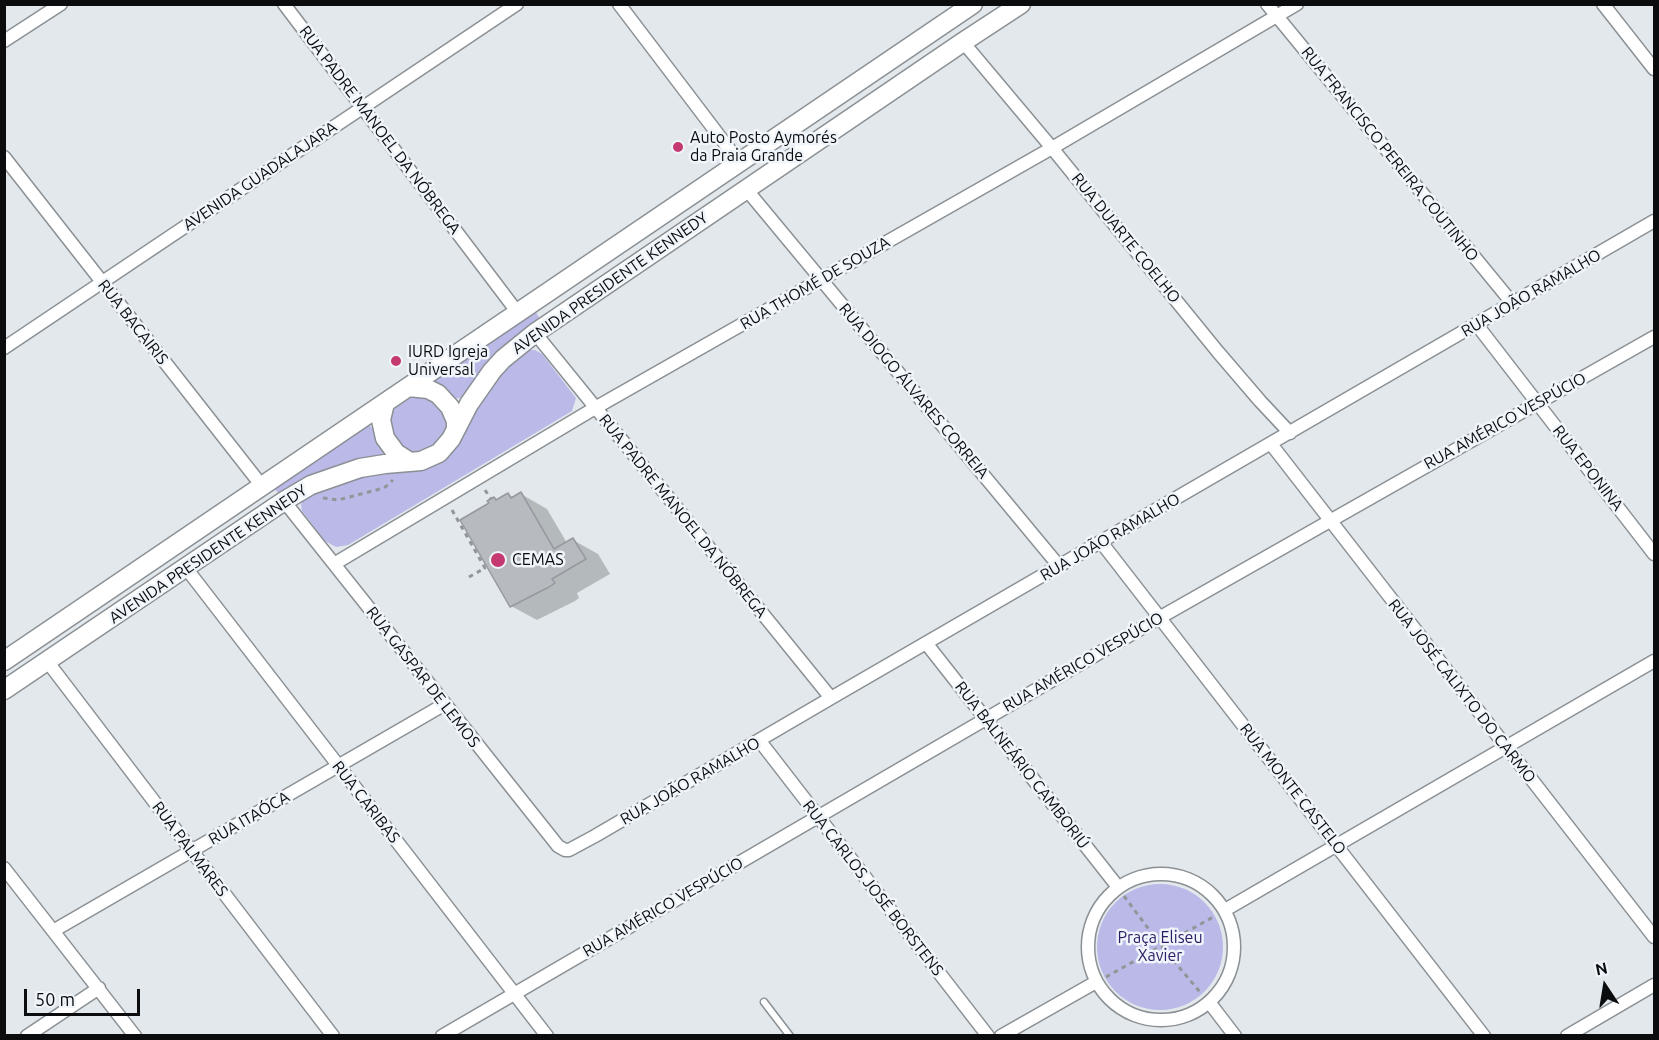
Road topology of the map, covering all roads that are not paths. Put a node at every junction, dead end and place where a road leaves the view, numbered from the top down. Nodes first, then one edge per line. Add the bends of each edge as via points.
1 (61, 4) edge
2 (284, 4) edge
3 (517, 4) edge
4 (619, 4) edge
5 (1021, 4) edge
6 (1267, 4) edge
7 (1297, 4) edge
8 (1603, 4) edge
9 (962, 8) edge
10 (1277, 16) junction
11 (4, 41) edge
12 (963, 42) junction
13 (1654, 69) edge
14 (363, 108) junction
15 (1052, 148) junction
16 (4, 157) edge
17 (739, 162) junction
18 (746, 189) junction
19 (1654, 221) edge
20 (821, 279) junction
21 (102, 281) junction
22 (1513, 304) junction
23 (518, 313) junction
24 (1477, 325) junction
25 (535, 333) junction
26 (1654, 337) edge
27 (4, 348) edge
28 (409, 387) junction
29 (385, 403) junction
30 (1537, 403) junction
31 (595, 408) junction
32 (456, 429) junction
33 (1290, 433) junction
34 (1271, 444) junction
35 (410, 462) junction
36 (262, 486) junction
37 (284, 501) junction
38 (1329, 520) junction
39 (1101, 542) junction
40 (1654, 554) edge
41 (334, 564) junction
42 (1059, 566) junction
43 (186, 568) junction
44 (1160, 618) junction
45 (926, 643) junction
46 (4, 661) edge
47 (47, 661) junction
48 (1654, 661) edge
49 (4, 690) edge
50 (831, 698) junction
51 (445, 704) junction
52 (986, 719) junction
53 (759, 740) junction
54 (1506, 747) junction
55 (339, 766) junction
56 (818, 817) junction
57 (1337, 845) junction
58 (565, 850) joint
59 (192, 851) junction
60 (4, 868) edge
61 (1118, 887) junction
62 (1225, 910) junction
63 (53, 932) junction
64 (1654, 937) edge
65 (1096, 982) junction
66 (1654, 985) edge
67 (99, 988) junction
68 (515, 993) junction
69 (764, 1002) dead end
70 (1209, 1002) junction
71 (27, 1035) edge
72 (135, 1035) edge
73 (333, 1035) edge
74 (442, 1035) edge
75 (547, 1035) edge
76 (790, 1035) edge
77 (988, 1035) edge
78 (1001, 1035) edge
79 (1235, 1035) edge
80 (1484, 1035) edge
81 (1567, 1035) edge

1 - 11 street
2 - 14 street, RUA PADRE MANOEL DA NÓBREGA
3 - 14 street, AVENIDA GUADALAJARA
4 - 17 street
5 - 12 main road, AVENIDA PRESIDENTE KENNEDY
6 - 10 street, RUA FRANCISCO PEREIRA COUTINHO
7 - 10 street, RUA THOMÉ DE SOUZA
8 - 13 street
9 - 17 main road, AVENIDA PRESIDENTE KENNEDY
10 - 15 street, RUA THOMÉ DE SOUZA
10 - 22 street, RUA FRANCISCO PEREIRA COUTINHO
12 - 15 street, RUA DUARTE COELHO
12 - 18 main road, AVENIDA PRESIDENTE KENNEDY
14 - 21 street, AVENIDA GUADALAJARA
14 - 23 street, RUA PADRE MANOEL DA NÓBREGA
15 - 20 street, RUA THOMÉ DE SOUZA
15 - 33 street, RUA DUARTE COELHO via 1218,352
16 - 21 street, RUA BACAIRIS
17 - 23 main road, AVENIDA PRESIDENTE KENNEDY
18 - 20 street, RUA DIOGO ÁLVARES CORREIA
18 - 25 main road, AVENIDA PRESIDENTE KENNEDY
19 - 22 street, RUA JOÃO RAMALHO
20 - 31 street, RUA THOMÉ DE SOUZA
20 - 42 street, RUA DIOGO ÁLVARES CORREIA
21 - 27 street, AVENIDA GUADALAJARA
21 - 36 street, RUA BACAIRIS
22 - 24 street, RUA JOÃO RAMALHO
23 - 28 main road, AVENIDA PRESIDENTE KENNEDY
24 - 30 street, RUA EPONINA
24 - 33 street, RUA JOÃO RAMALHO
25 - 31 street, RUA PADRE MANOEL DA NÓBREGA
25 - 32 main road, AVENIDA PRESIDENTE KENNEDY via 492,371
26 - 30 street, RUA AMÉRICO VESPÚCIO
28 - 29 main road, AVENIDA PRESIDENTE KENNEDY
28 - 32 main road via 438,394 450,407
29 - 35 main road via 381,420 385,438 396,453
29 - 36 main road, AVENIDA PRESIDENTE KENNEDY
30 - 38 street, RUA AMÉRICO VESPÚCIO
30 - 40 street, RUA EPONINA
31 - 41 street, RUA THOMÉ DE SOUZA
31 - 50 street, RUA PADRE MANOEL DA NÓBREGA
32 - 35 main road, AVENIDA PRESIDENTE KENNEDY via 439,453
33 - 34 street, RUA JOÃO RAMALHO
34 - 38 street, RUA JOSÉ CALIXTO DO CARMO
34 - 39 street, RUA JOÃO RAMALHO
35 - 37 main road, AVENIDA PRESIDENTE KENNEDY via 335,476
36 - 46 main road, AVENIDA PRESIDENTE KENNEDY
37 - 41 street, RUA GASPAR DE LEMOS
37 - 43 main road, AVENIDA PRESIDENTE KENNEDY
38 - 44 street, RUA AMÉRICO VESPÚCIO
38 - 54 street, RUA JOSÉ CALIXTO DO CARMO
39 - 42 street, RUA JOÃO RAMALHO
39 - 44 street, RUA MONTE CASTELO
41 - 51 street, RUA GASPAR DE LEMOS
42 - 45 street, RUA JOÃO RAMALHO
43 - 47 main road, AVENIDA PRESIDENTE KENNEDY
43 - 55 street, RUA CARIBAS
44 - 52 street, RUA AMÉRICO VESPÚCIO
44 - 57 street, RUA MONTE CASTELO
45 - 50 street, RUA JOÃO RAMALHO
45 - 52 street, RUA BALNEÁRIO CAMBORIÚ
47 - 49 main road, AVENIDA PRESIDENTE KENNEDY
47 - 59 street, RUA PALMARES
48 - 54 street
50 - 53 street, RUA JOÃO RAMALHO
51 - 55 street, RUA ITAÓCA
51 - 58 street, RUA GASPAR DE LEMOS
52 - 56 street, RUA AMÉRICO VESPÚCIO
52 - 61 street, RUA BALNEÁRIO CAMBORIÚ
53 - 56 street, RUA CARLOS JOSÉ BORSTENS
53 - 58 street, RUA JOÃO RAMALHO
54 - 57 street
54 - 64 street, RUA JOSÉ CALIXTO DO CARMO
55 - 59 street, RUA ITAÓCA
55 - 68 street, RUA CARIBAS
56 - 68 street, RUA AMÉRICO VESPÚCIO
56 - 77 street, RUA CARLOS JOSÉ BORSTENS
57 - 62 street
57 - 80 street, RUA MONTE CASTELO
59 - 63 street, RUA ITAÓCA
59 - 73 street, RUA PALMARES
60 - 63 street
61 - 62 street via 1136,878 1177,875 1196,882
61 - 65 street via 1092,921 1087,941
62 - 70 street via 1233,929 1232,969
63 - 67 street
65 - 70 street via 1109,999 1127,1012 1148,1019 1170,1020 1191,1014
65 - 78 street
66 - 81 street
67 - 71 street
67 - 72 street
68 - 74 street, RUA AMÉRICO VESPÚCIO
68 - 75 street, RUA CARIBAS
69 - 76 lane
70 - 79 street

